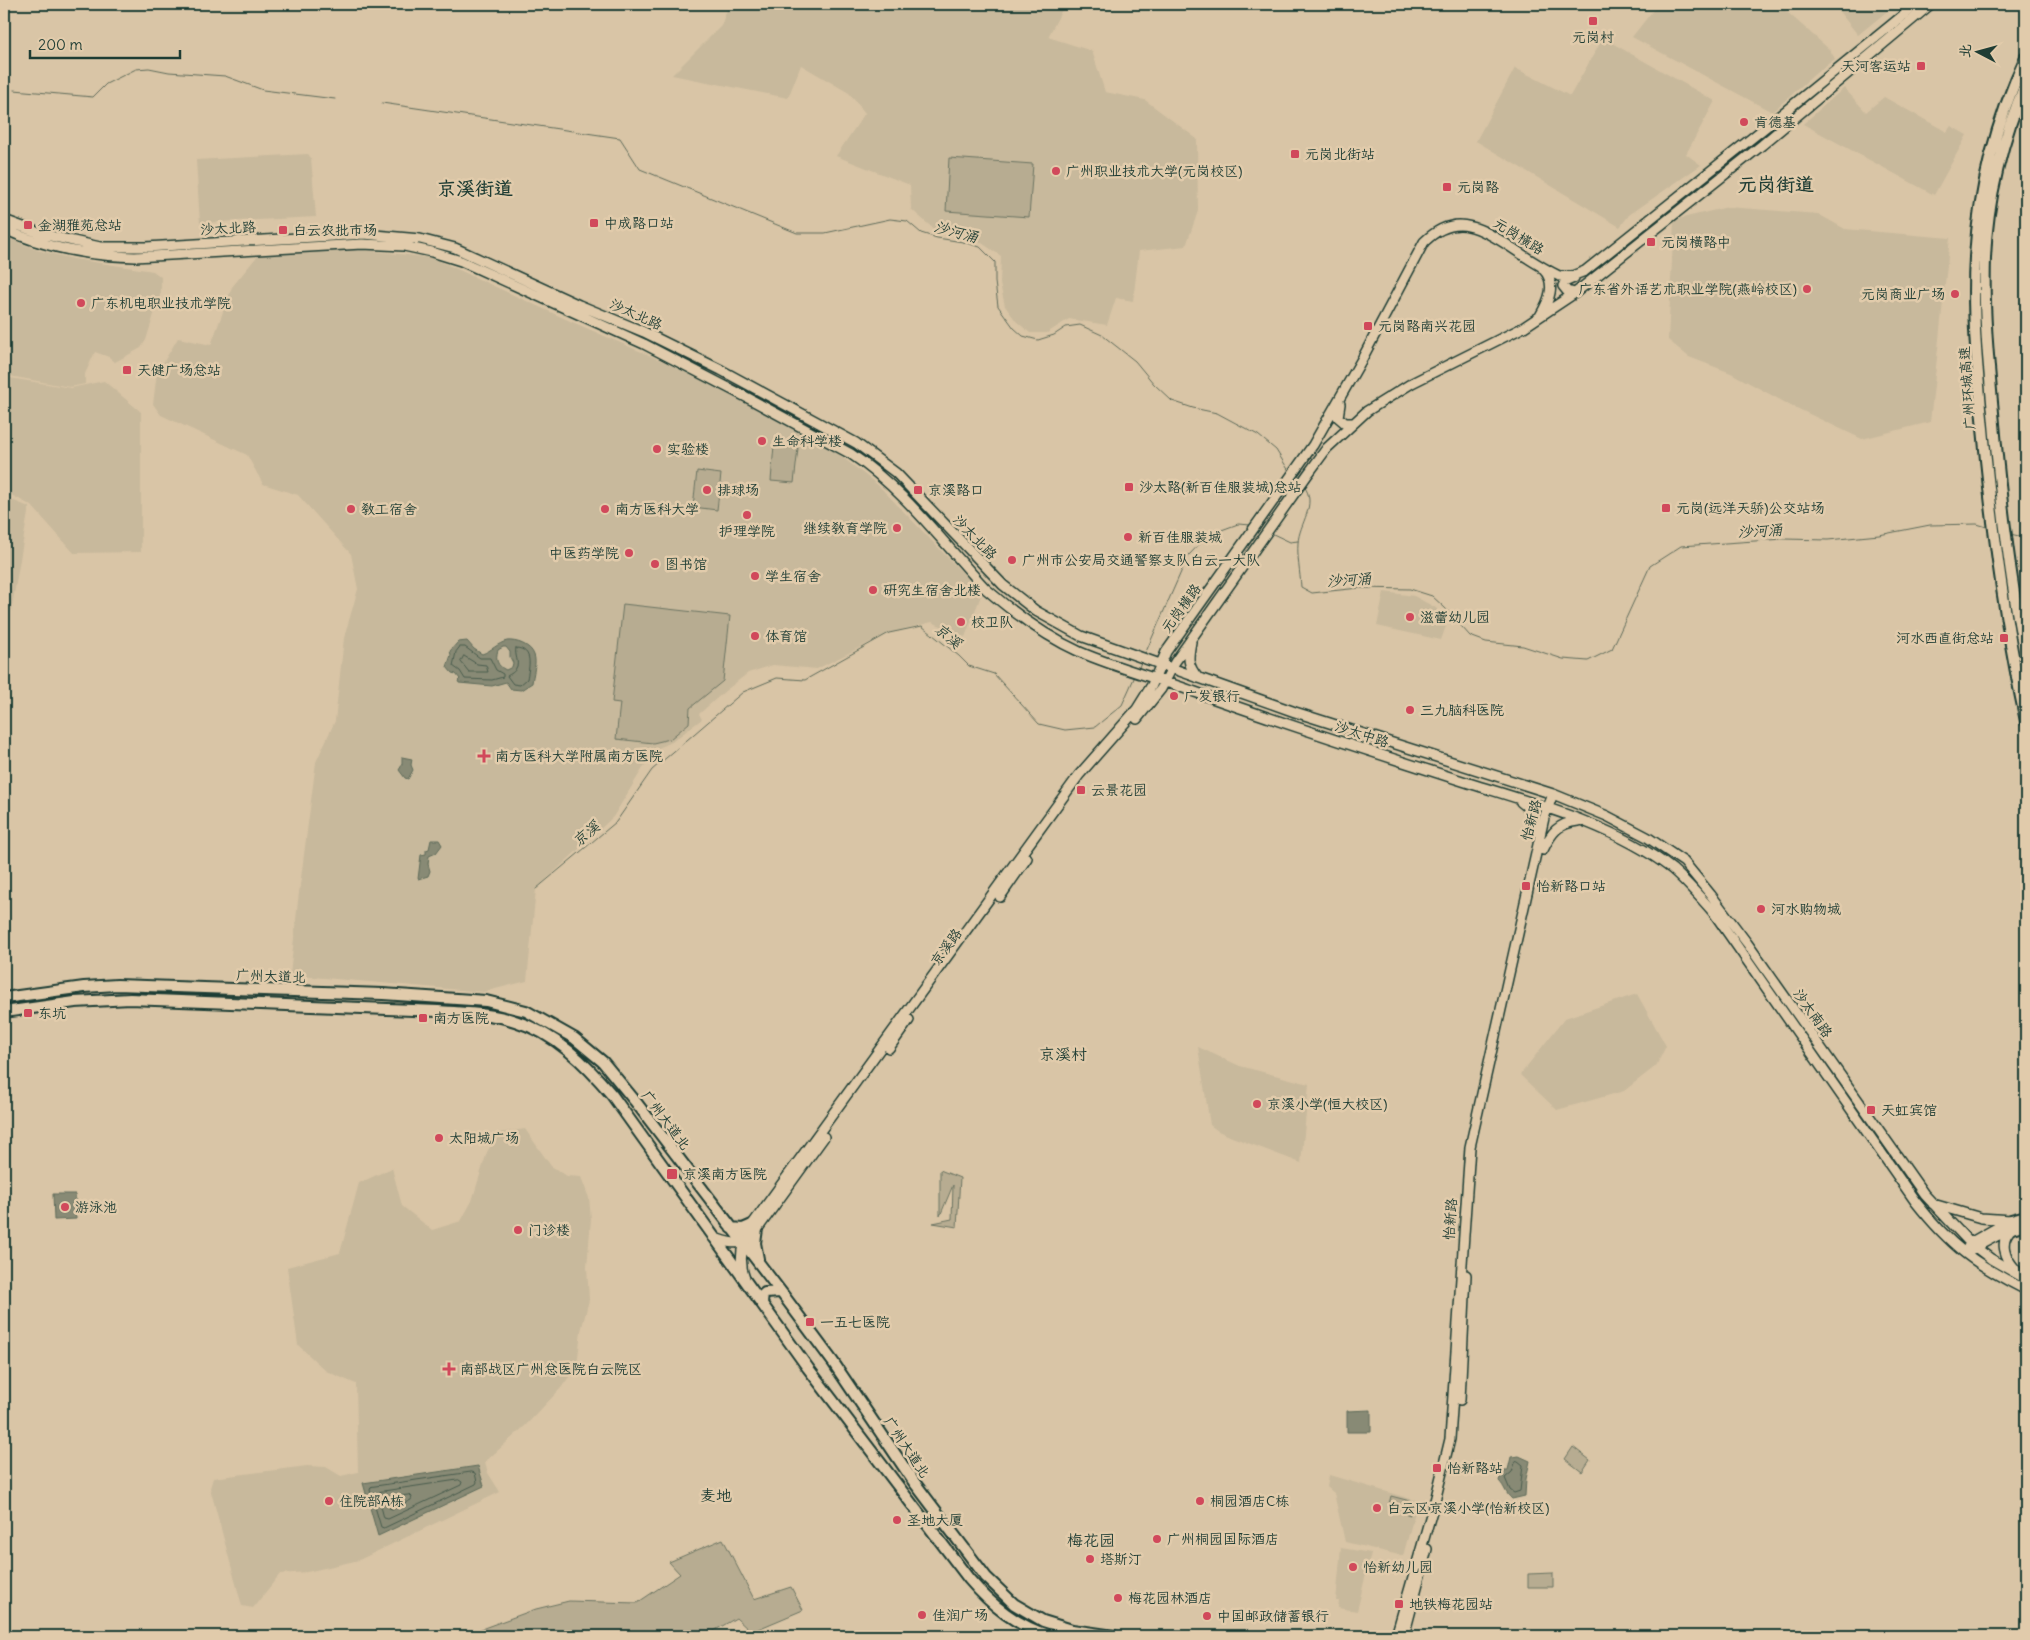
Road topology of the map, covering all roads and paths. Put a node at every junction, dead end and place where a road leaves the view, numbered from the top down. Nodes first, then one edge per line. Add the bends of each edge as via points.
1 (1917, 4) edge
2 (1931, 4) edge
3 (2026, 57) edge
4 (2026, 83) edge
5 (4, 220) edge
6 (4, 229) edge
7 (1539, 266) junction
8 (1585, 271) junction
9 (1575, 292) junction
10 (607, 315) junction
11 (1539, 318) junction
12 (604, 326) junction
13 (1346, 387) junction
14 (812, 419) junction
15 (1353, 423) junction
16 (807, 430) junction
17 (1313, 445) junction
18 (1327, 448) junction
19 (1207, 597) junction
20 (1209, 615) junction
21 (1192, 637) junction
22 (2026, 660) edge
23 (1161, 664) junction
24 (1172, 668) junction
25 (1155, 679) junction
26 (1198, 679) junction
27 (1165, 682) junction
28 (2026, 721) edge
29 (1485, 772) junction
30 (1460, 780) junction
31 (1553, 794) junction
32 (1515, 798) junction
33 (1549, 810) junction
34 (1584, 823) junction
35 (1540, 848) junction
36 (4, 998) edge
37 (4, 1012) edge
38 (1933, 1204) junction
39 (719, 1212) junction
40 (2026, 1216) edge
41 (702, 1221) junction
42 (2011, 1224) junction
43 (2026, 1224) edge
44 (755, 1227) junction
45 (731, 1228) junction
46 (713, 1237) junction
47 (743, 1243) junction
48 (1972, 1245) junction
49 (1964, 1254) junction
50 (1996, 1262) junction
51 (763, 1269) junction
52 (1991, 1271) junction
53 (2025, 1278) edge
54 (748, 1285) junction
55 (2026, 1290) edge
56 (781, 1292) junction
57 (762, 1303) junction
58 (1050, 1636) edge
59 (1114, 1636) edge
60 (1396, 1636) edge
61 (1404, 1636) edge

1 - 8 main road, 元岗横路
2 - 9 main road, 元岗横路 via 1762,146
3 - 28 highway, 广州环城高速 via 2003,113 1993,149 1975,258 1978,360 1989,483 2007,622
4 - 22 highway, 广州环城高速 via 2013,116 1998,174 1989,216 1985,267 1986,335 2003,518
5 - 10 main road, 沙太北路 via 66,241 120,248 359,234 420,238 475,256
6 - 12 main road, 沙太北路 via 43,244 107,256 347,245 404,246 461,261
7 - 8 main road, 元岗横路 via 1559,276
7 - 11 main road via 1548,276 1551,289
7 - 13 main road, 元岗横路 via 1482,229 1457,225 1434,233 1417,252
8 - 9 main road via 1565,282 1564,289
9 - 11 main road, 元岗横路
10 - 12 main road
10 - 14 main road, 沙太北路 via 721,370
11 - 15 main road, 元岗横路 via 1412,383
12 - 16 main road, 沙太北路
13 - 15 main road via 1337,412 1345,424
13 - 17 main road, 元岗横路
14 - 16 main road
14 - 23 main road, 沙太北路 via 856,443 896,473 991,574 1036,611 1081,636
15 - 18 main road, 元岗横路
16 - 25 main road, 沙太北路 via 862,461 883,479 986,589 1014,614 1075,649
17 - 18 main road via 1326,438
17 - 19 main road, 元岗横路
18 - 20 main road, 元岗横路
19 - 20 main road via 1201,613
19 - 23 main road, 元岗横路 via 1166,652
20 - 21 main road, 元岗横路
21 - 24 main road, 元岗横路
21 - 26 main road via 1188,663
23 - 24 main road, 沙太北路
23 - 25 main road, 京溪路
24 - 26 main road, 沙太中路
24 - 27 main road, 京溪路
25 - 27 main road, 沙太北路
25 - 44 main road, 京溪路 via 1137,709 1079,775
26 - 29 main road, 沙太中路
27 - 30 main road, 沙太中路
27 - 44 main road, 京溪路 via 1130,728 1080,784
29 - 30 main road via 1489,782 1471,778
29 - 31 main road, 沙太中路
30 - 32 main road, 沙太中路
31 - 33 main road, 怡新路
31 - 38 main road, 沙太南路 via 1625,825 1684,862 1736,927
32 - 33 main road, 沙太中路
32 - 35 main road via 1535,817
33 - 34 main road, 沙太南路
33 - 35 main road, 怡新路
34 - 35 main road via 1573,821 1560,826
34 - 49 main road, 沙太南路 via 1642,849 1671,869 1702,900 1737,944 1916,1201 1940,1232
35 - 60 main road, 怡新路 via 1470,1147 1450,1439
35 - 61 main road, 怡新路 via 1474,1158 1456,1437
36 - 39 highway, 广州大道北 via 84,987 133,985 448,997 513,1006 552,1024 596,1055
37 - 41 highway, 广州大道北 via 81,1001 143,999 438,1011 517,1021 560,1044 596,1077
38 - 42 main road
38 - 48 main road, 沙太南路
39 - 41 highway via 710,1222
39 - 45 highway, 广州大道北
40 - 42 highway
41 - 46 highway, 广州大道北
42 - 43 highway
42 - 48 main road
42 - 53 main road via 2004,1240 2005,1254
44 - 45 highway
44 - 47 main road, 京溪路
44 - 51 highway via 755,1248
45 - 47 highway, 广州大道北
46 - 47 main road via 727,1243
46 - 54 highway, 广州大道北
47 - 51 highway, 广州大道北
47 - 54 main road, 京溪路 via 741,1266
48 - 49 main road
48 - 50 main road, 沙太南路
49 - 52 main road, 沙太南路
50 - 52 main road
50 - 53 main road, 沙太南路
51 - 56 highway, 广州大道北
52 - 55 main road, 沙太南路
54 - 57 highway, 广州大道北
56 - 57 highway via 765,1293
56 - 59 highway, 广州大道北 via 914,1482 994,1584 1014,1604 1043,1621 1072,1630
57 - 58 highway, 广州大道北 via 977,1588 1010,1618

